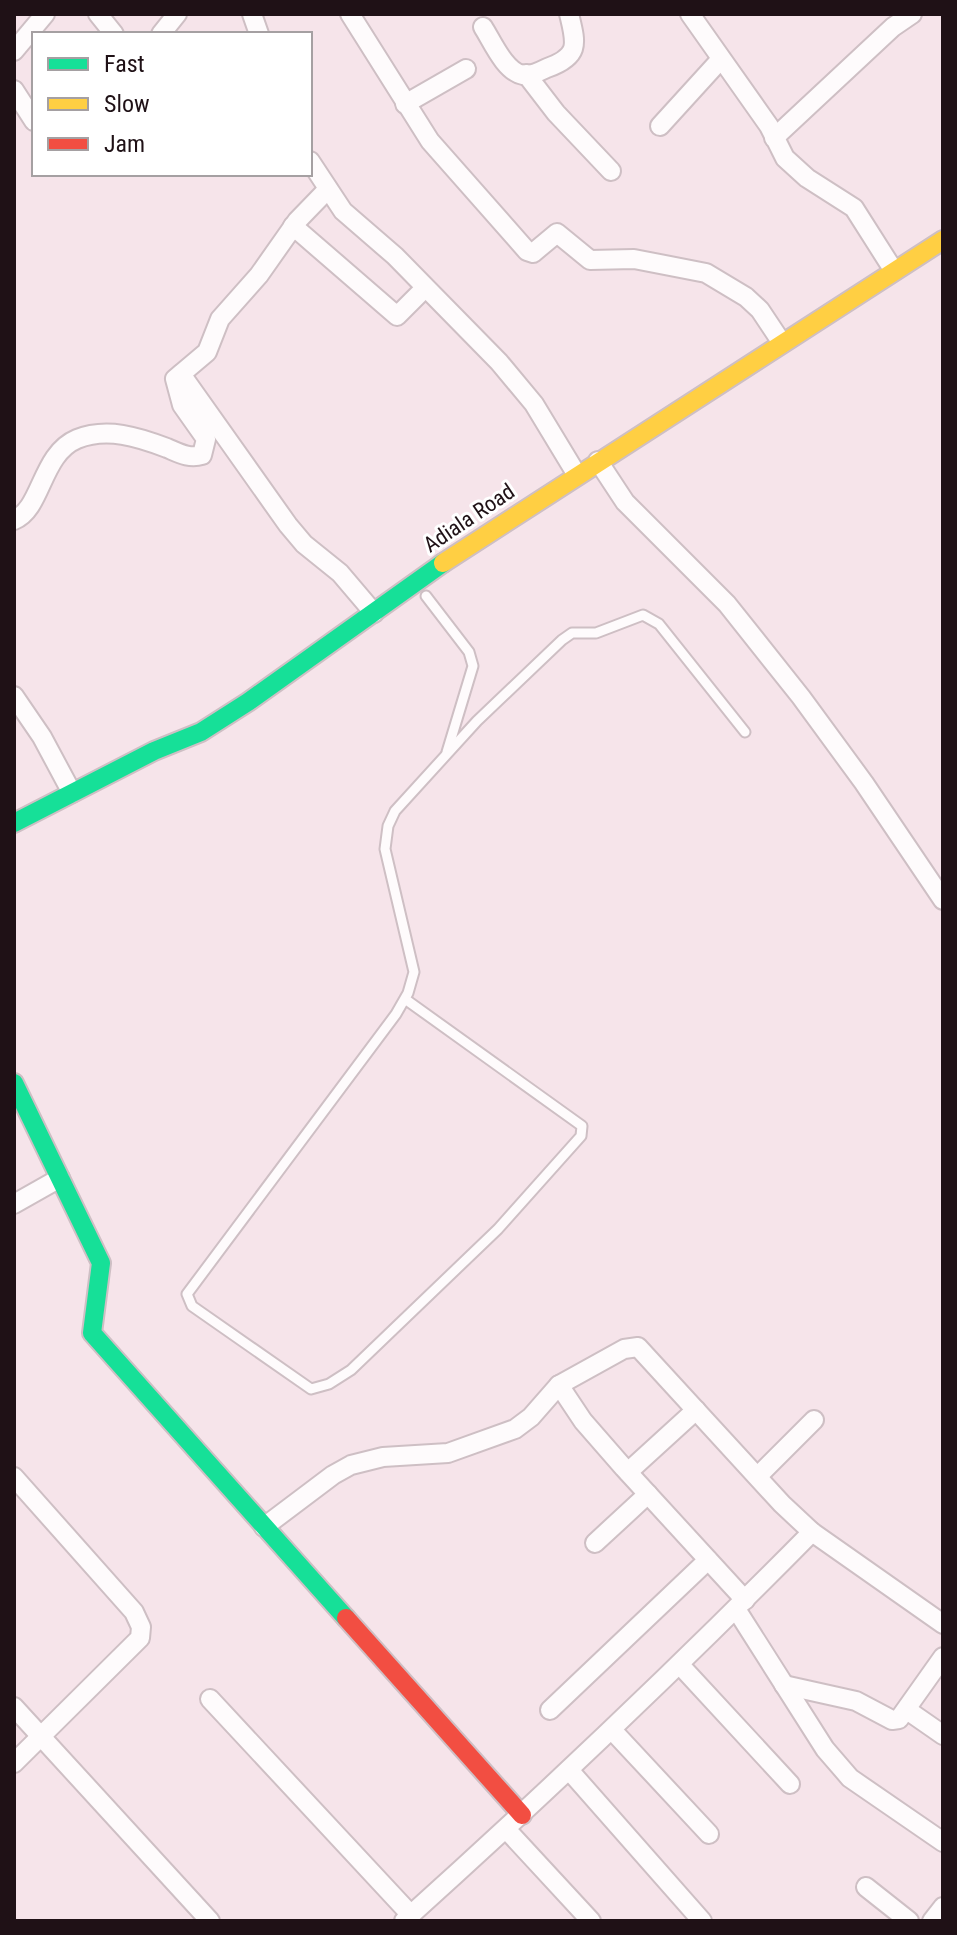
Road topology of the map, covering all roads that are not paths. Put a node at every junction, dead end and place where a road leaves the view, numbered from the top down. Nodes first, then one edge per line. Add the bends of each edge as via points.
1 (45, 14) edge
2 (98, 14) edge
3 (177, 14) edge
4 (350, 14) edge
5 (569, 14) edge
6 (690, 14) edge
7 (912, 14) edge
8 (483, 27) dead end
9 (112, 32) edge
10 (163, 32) edge
11 (14, 51) edge
12 (721, 59) junction
13 (466, 69) dead end
14 (526, 74) junction
15 (14, 90) edge
16 (405, 104) junction
17 (32, 118) edge
18 (660, 126) dead end
19 (774, 138) junction
20 (312, 164) edge
21 (611, 171) dead end
22 (328, 189) junction
23 (293, 226) junction
24 (943, 240) edge
25 (943, 259) edge
26 (894, 271) junction
27 (425, 288) junction
28 (782, 343) junction
29 (181, 374) junction
30 (603, 468) junction
31 (577, 475) junction
32 (14, 520) edge
33 (426, 596) junction
34 (374, 613) junction
35 (14, 696) edge
36 (745, 732) dead end
37 (446, 755) junction
38 (72, 793) junction
39 (14, 823) edge
40 (14, 841) edge
41 (935, 874) edge
42 (943, 900) edge
43 (405, 999) junction
44 (14, 1083) edge
45 (60, 1178) junction
46 (14, 1204) edge
47 (559, 1385) junction
48 (696, 1410) junction
49 (814, 1420) dead end
50 (628, 1472) junction
51 (758, 1476) junction
52 (14, 1477) edge
53 (648, 1494) junction
54 (264, 1527) junction
55 (812, 1532) junction
56 (595, 1543) dead end
57 (708, 1560) junction
58 (740, 1604) junction
59 (943, 1624) edge
60 (943, 1657) edge
61 (680, 1665) junction
62 (784, 1685) junction
63 (210, 1699) dead end
64 (14, 1707) edge
65 (550, 1710) dead end
66 (907, 1710) junction
67 (612, 1730) junction
68 (943, 1735) edge
69 (42, 1737) junction
70 (14, 1763) edge
71 (569, 1770) junction
72 (790, 1784) dead end
73 (522, 1815) junction
74 (506, 1829) junction
75 (709, 1834) dead end
76 (943, 1842) edge
77 (866, 1887) dead end
78 (943, 1907) edge
79 (416, 1916) edge
80 (210, 1921) edge
81 (591, 1921) edge
82 (702, 1921) edge
83 (909, 1921) edge
84 (932, 1921) edge

1 - 11 street
2 - 9 street
3 - 10 street
4 - 16 street
5 - 14 street via 574,51 558,64
6 - 12 street
7 - 19 street
8 - 14 street via 511,67
12 - 18 street
12 - 19 street
13 - 16 street
14 - 21 street
15 - 17 street
16 - 28 street via 430,141 527,251 533,253 557,233 590,260 634,259 706,273 746,297
19 - 26 street via 785,158 807,178 854,208
20 - 22 street
22 - 23 street
22 - 27 street via 350,218
23 - 27 street via 397,316
23 - 29 street via 220,319 207,352
24 - 26 main road, Adiala Road
25 - 30 main road, Adiala Road
26 - 28 main road, Adiala Road
27 - 31 street via 534,404
28 - 30 main road, Adiala Road
29 - 32 street via 175,382 182,405 206,439 202,455 186,456 111,432 78,439 59,451 26,513
29 - 34 street via 288,525
30 - 31 main road, Adiala Road
30 - 33 main road, Adiala Road
30 - 41 street via 625,502 727,604
31 - 34 main road, Adiala Road
33 - 37 lane via 469,652 473,666
33 - 40 main road, Adiala Road via 208,747
34 - 38 main road, Adiala Road via 201,732
35 - 38 street
36 - 37 lane via 659,624 643,615 562,640
37 - 43 lane via 395,811 388,826 385,849 414,972
38 - 39 main road, Adiala Road
41 - 42 street
43 - 43 lane via 582,1126 581,1136 498,1229 351,1370 311,1389 192,1306 187,1294
44 - 45 main road
45 - 46 street
45 - 54 main road via 101,1263 92,1333
47 - 48 street via 624,1349 638,1347
47 - 50 street
47 - 54 street via 515,1429 448,1453 383,1457 351,1465
48 - 50 street
48 - 51 street
49 - 51 street
50 - 53 street
51 - 55 street
52 - 69 street via 134,1612 141,1627 140,1638
53 - 56 street
53 - 57 street
54 - 73 main road
55 - 58 street
55 - 59 street
57 - 58 street
57 - 65 street
58 - 61 street
58 - 62 street
60 - 66 street
61 - 67 street
61 - 72 street
62 - 66 street via 856,1701 892,1720
62 - 76 street via 850,1778
63 - 79 street
64 - 69 street
66 - 68 street
67 - 71 street
67 - 75 street
69 - 70 street
69 - 80 street
71 - 73 street
71 - 82 street
73 - 74 street
74 - 79 street
74 - 81 street
77 - 83 street
78 - 84 street

